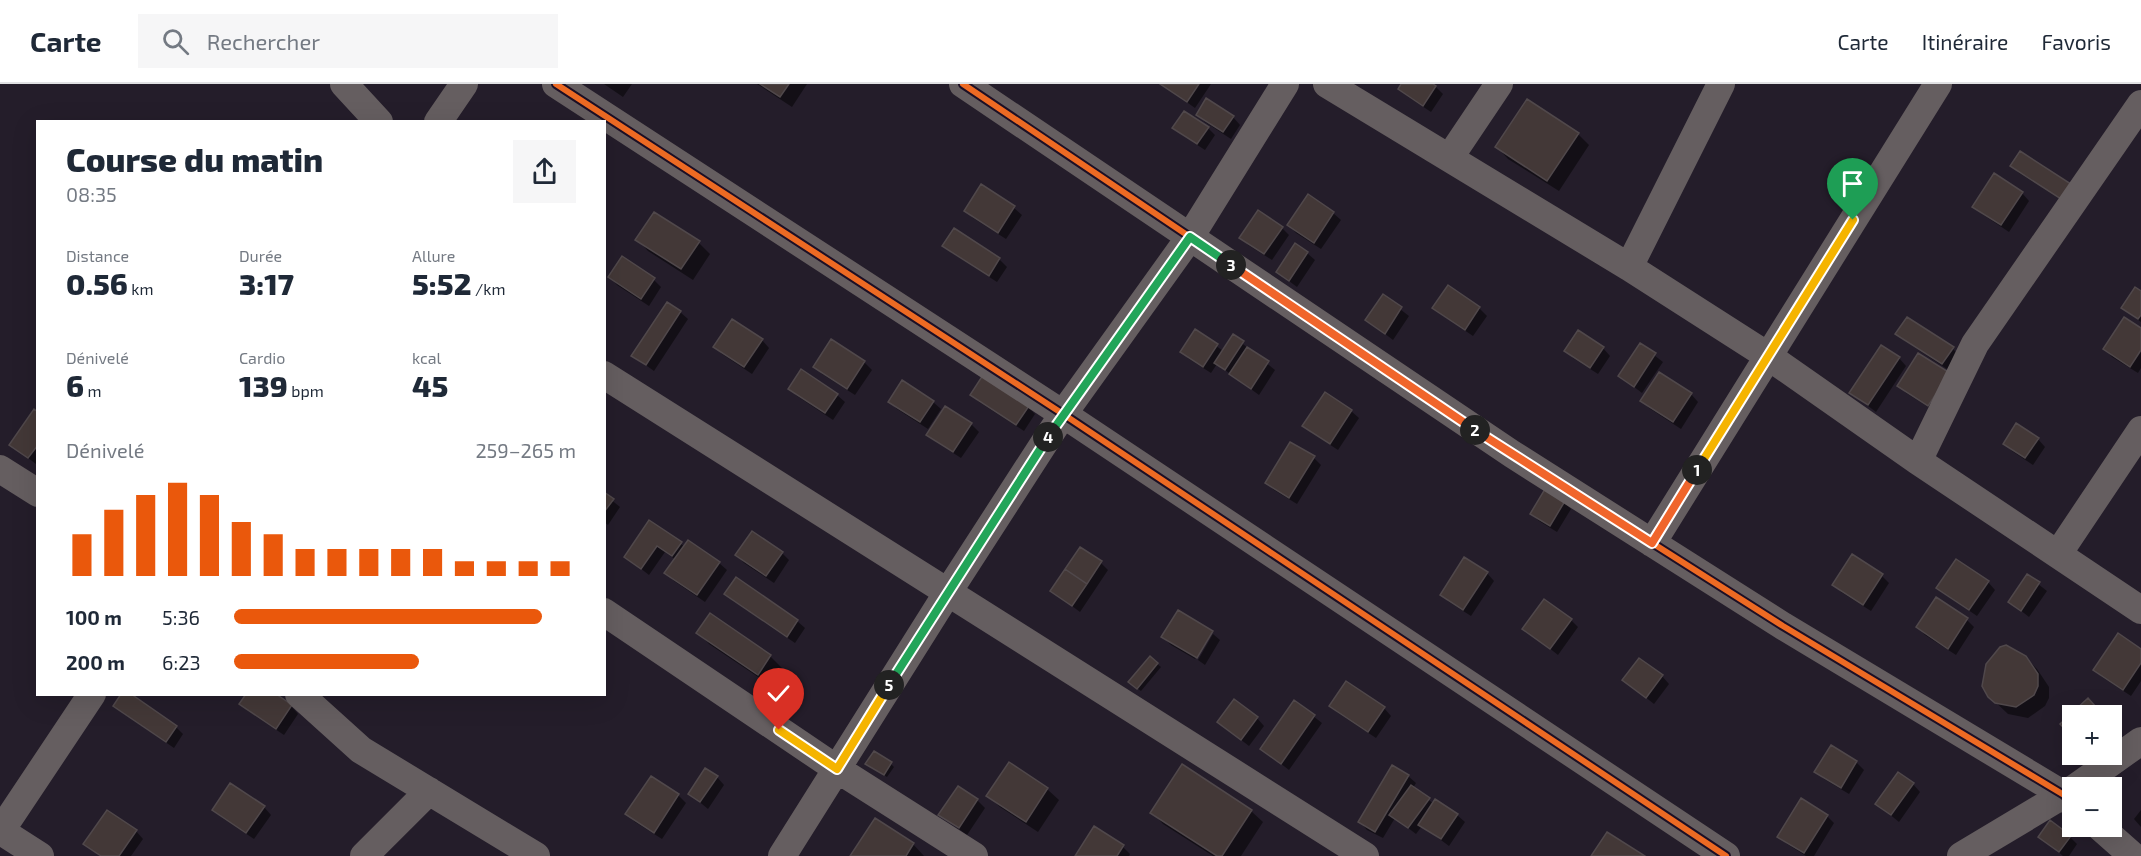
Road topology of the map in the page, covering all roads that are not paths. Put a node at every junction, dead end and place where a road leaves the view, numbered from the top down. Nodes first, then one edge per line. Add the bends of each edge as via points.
1 (344, 84) edge
2 (464, 84) edge
3 (556, 84) edge
4 (963, 84) edge
5 (1285, 84) edge
6 (1327, 84) edge
7 (1499, 84) edge
8 (1721, 84) edge
9 (1938, 84) edge
10 (2141, 105) edge
11 (377, 120) edge
12 (439, 120) edge
13 (1450, 157) junction
14 (1190, 237) junction
15 (1629, 267) junction
16 (1767, 356) junction
17 (606, 376) edge
18 (1063, 414) junction
19 (2141, 430) edge
20 (1918, 461) junction
21 (0, 469) edge
22 (36, 492) edge
23 (1652, 543) junction
24 (2058, 554) junction
25 (948, 592) junction
26 (2141, 610) edge
27 (606, 613) edge
28 (91, 696) edge
29 (301, 696) edge
30 (2141, 741) edge
31 (837, 769) junction
32 (2093, 777) edge
33 (2062, 789) edge
34 (429, 791) junction
35 (2062, 799) edge
36 (1, 831) edge
37 (2111, 837) edge
38 (40, 856) edge
39 (364, 856) edge
40 (536, 856) edge
41 (782, 856) edge
42 (974, 856) edge
43 (1365, 856) edge
44 (1726, 856) edge
45 (1961, 856) edge
46 (2133, 856) edge

1 - 11 street
2 - 12 street
3 - 18 street
4 - 14 street
5 - 14 street
6 - 13 street
7 - 13 street
8 - 15 street
9 - 16 street
10 - 20 street via 1975,344
13 - 15 street
14 - 18 street
14 - 23 street via 1512,454
15 - 16 street
16 - 20 street
16 - 23 street
17 - 25 street
18 - 25 street
18 - 44 street
19 - 24 street
20 - 24 street
21 - 22 street
23 - 33 street via 1793,632
24 - 26 street
25 - 31 street
25 - 43 street
27 - 31 street
28 - 36 street
29 - 34 street via 361,750
30 - 32 street
31 - 41 street
31 - 42 street
34 - 39 street
34 - 40 street
35 - 45 street
36 - 38 street
37 - 46 street

